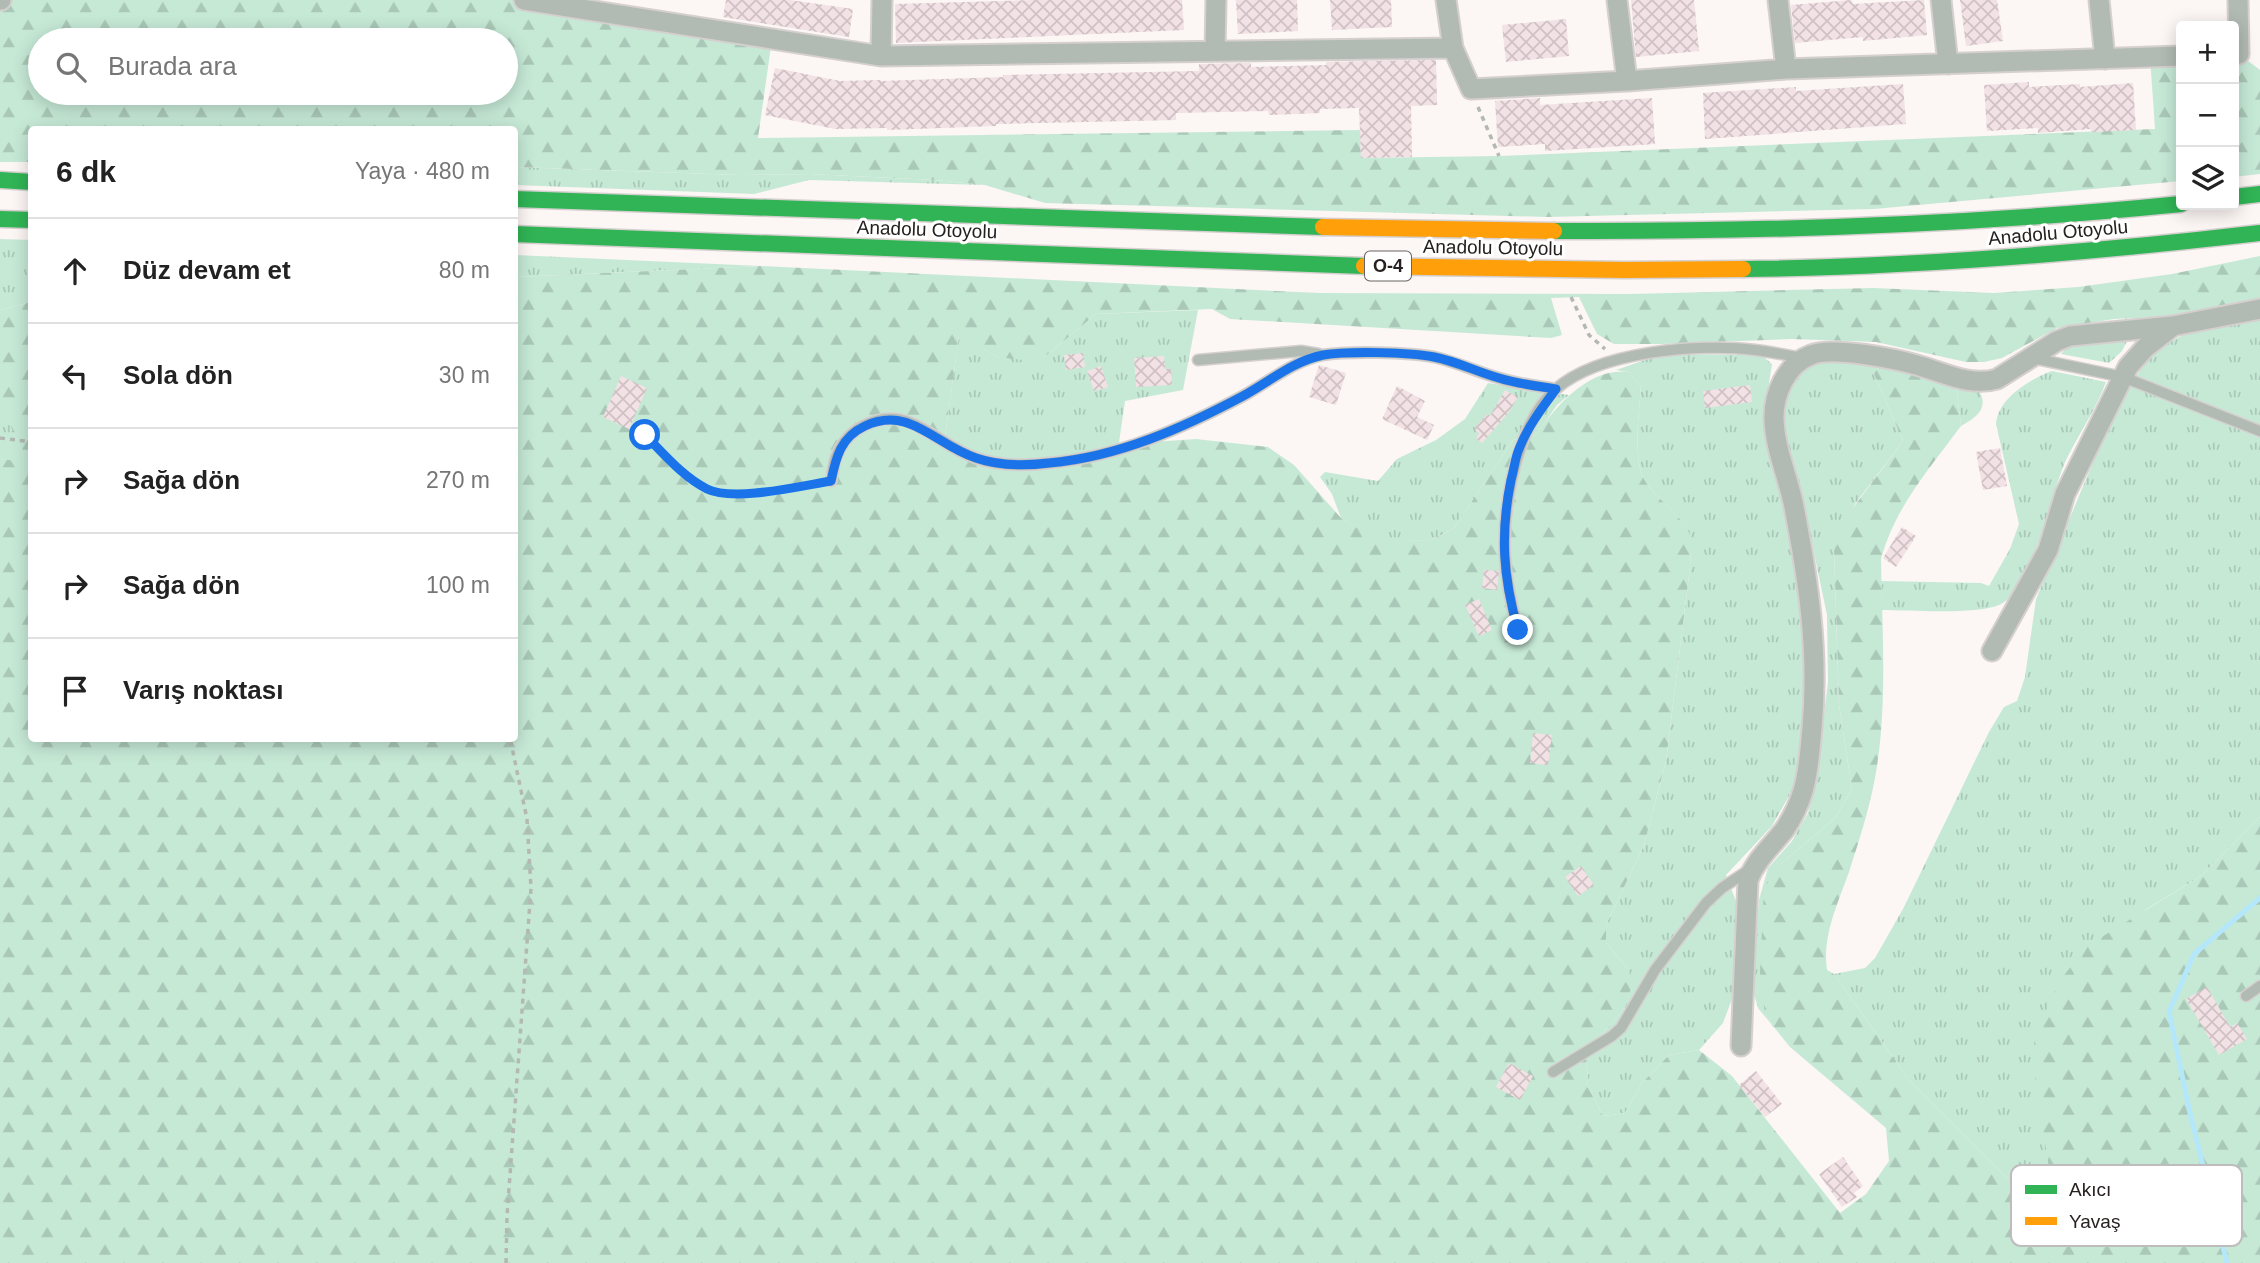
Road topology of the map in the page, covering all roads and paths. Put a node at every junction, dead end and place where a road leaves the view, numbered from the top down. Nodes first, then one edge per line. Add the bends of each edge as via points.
1 (524, 0) edge
2 (882, 0) edge
3 (1216, 0) edge
4 (1446, 0) edge
5 (1617, 0) edge
6 (1778, 0) edge
7 (1941, 0) edge
8 (2099, 0) edge
9 (2238, 0) edge
10 (2238, 21) edge
11 (1453, 48) junction
12 (1215, 51) junction
13 (881, 56) junction
14 (2176, 56) edge
15 (2105, 59) junction
16 (1948, 64) junction
17 (1786, 69) junction
18 (1626, 81) junction
19 (1471, 89) junction
20 (1499, 156) dead end
21 (0, 180) edge
22 (28, 181) edge
23 (2260, 194) edge
24 (2239, 196) edge
25 (518, 199) edge
26 (2176, 204) edge
27 (0, 219) edge
28 (28, 219) edge
29 (2260, 233) edge
30 (518, 234) edge
31 (1571, 297) dead end
32 (2260, 309) edge
33 (2173, 326) junction
34 (1323, 355) junction
35 (1626, 357) junction
36 (1803, 358) junction
37 (2031, 358) junction
38 (1198, 360) dead end
39 (2123, 377) junction
40 (1556, 389) junction
41 (2260, 431) edge
42 (645, 435) dead end
43 (0, 438) edge
44 (28, 442) edge
45 (831, 481) joint
46 (1518, 630) dead end
47 (1992, 651) dead end
48 (511, 742) edge
49 (1752, 868) junction
50 (2260, 986) edge
51 (2246, 996) dead end
52 (1741, 1046) dead end
53 (1553, 1072) dead end
54 (506, 1263) edge

1 - 13 street
2 - 13 street
3 - 12 street
4 - 11 street
5 - 18 street
6 - 17 street
7 - 16 street
8 - 15 street
9 - 10 street
11 - 12 street
11 - 19 street
12 - 13 street
14 - 15 street
15 - 16 street
16 - 17 street
17 - 18 street
18 - 19 street
19 - 20 path
21 - 22 highway
23 - 24 highway
25 - 26 highway, Anadolu Otoyolu / O-4 via 1101,221 1704,232 2030,219
27 - 28 highway
29 - 30 highway, Anadolu Otoyolu / O-4 via 1918,263 1531,270
31 - 35 path via 1589,335 1601,347
32 - 33 street
33 - 37 street via 2070,336
33 - 39 street via 2145,348
34 - 38 lane via 1301,351
34 - 40 lane via 1432,357 1508,381
34 - 45 lane via 1298,363 1181,427 1099,456 1011,465 976,458 913,424 894,418 874,421 843,442
35 - 36 lane via 1673,350 1754,349
35 - 40 lane via 1591,368
36 - 37 street via 1823,352 1862,355 1986,383
36 - 49 street via 1779,388 1774,423 1812,605 1815,694 1810,752 1794,814
37 - 39 lane
39 - 41 lane
39 - 47 street via 2065,494 2048,550
40 - 46 lane via 1518,450 1503,524 1508,595
42 - 45 path via 682,472 720,494
43 - 44 path
48 - 54 path via 527,819 531,888
49 - 52 street
49 - 53 lane via 1706,903 1620,1028
50 - 51 lane

